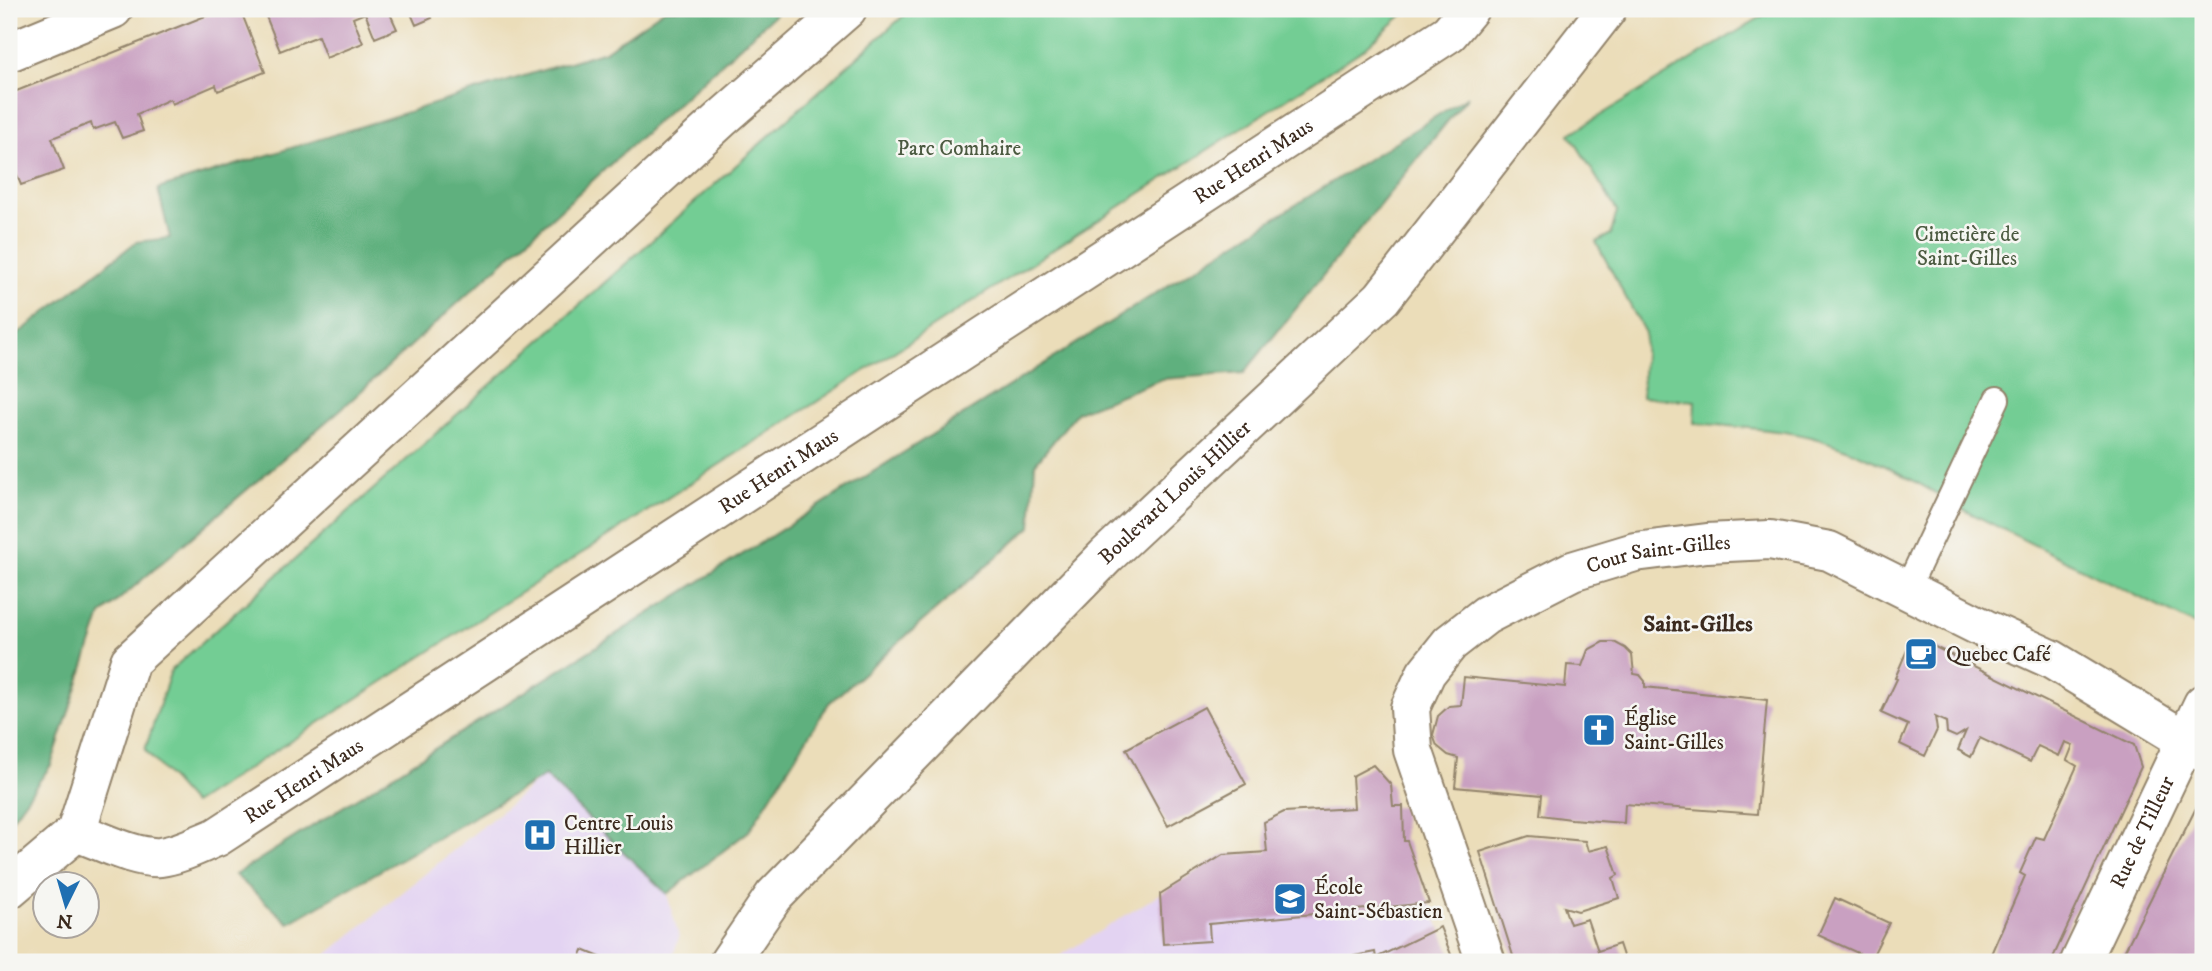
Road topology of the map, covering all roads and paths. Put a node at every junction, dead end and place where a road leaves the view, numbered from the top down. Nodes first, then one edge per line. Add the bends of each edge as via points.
1 (114, 9) edge
2 (848, 9) edge
3 (1469, 9) edge
4 (1607, 9) edge
5 (9, 52) edge
6 (1997, 399) dead end
7 (1907, 589) junction
8 (2203, 704) edge
9 (2194, 745) edge
10 (76, 832) junction
11 (9, 889) edge
12 (729, 962) edge
13 (1486, 962) edge
14 (2080, 962) edge

1 - 5 street
2 - 10 street via 720,120 130,661
3 - 10 street, Rue Henri Maus via 1449,33 217,837 161,857
4 - 12 street, Boulevard Louis Hillier via 1382,298 1106,556 774,896
6 - 7 lane
7 - 9 street, Cour Saint-Gilles via 2051,659
7 - 13 street, Cour Saint-Gilles via 1829,551 1770,540 1707,543 1635,552 1572,570 1486,615 1450,643 1426,673 1410,708 1413,750
8 - 9 street, Rue de Tilleur
9 - 14 street, Rue de Tilleur
10 - 11 street

